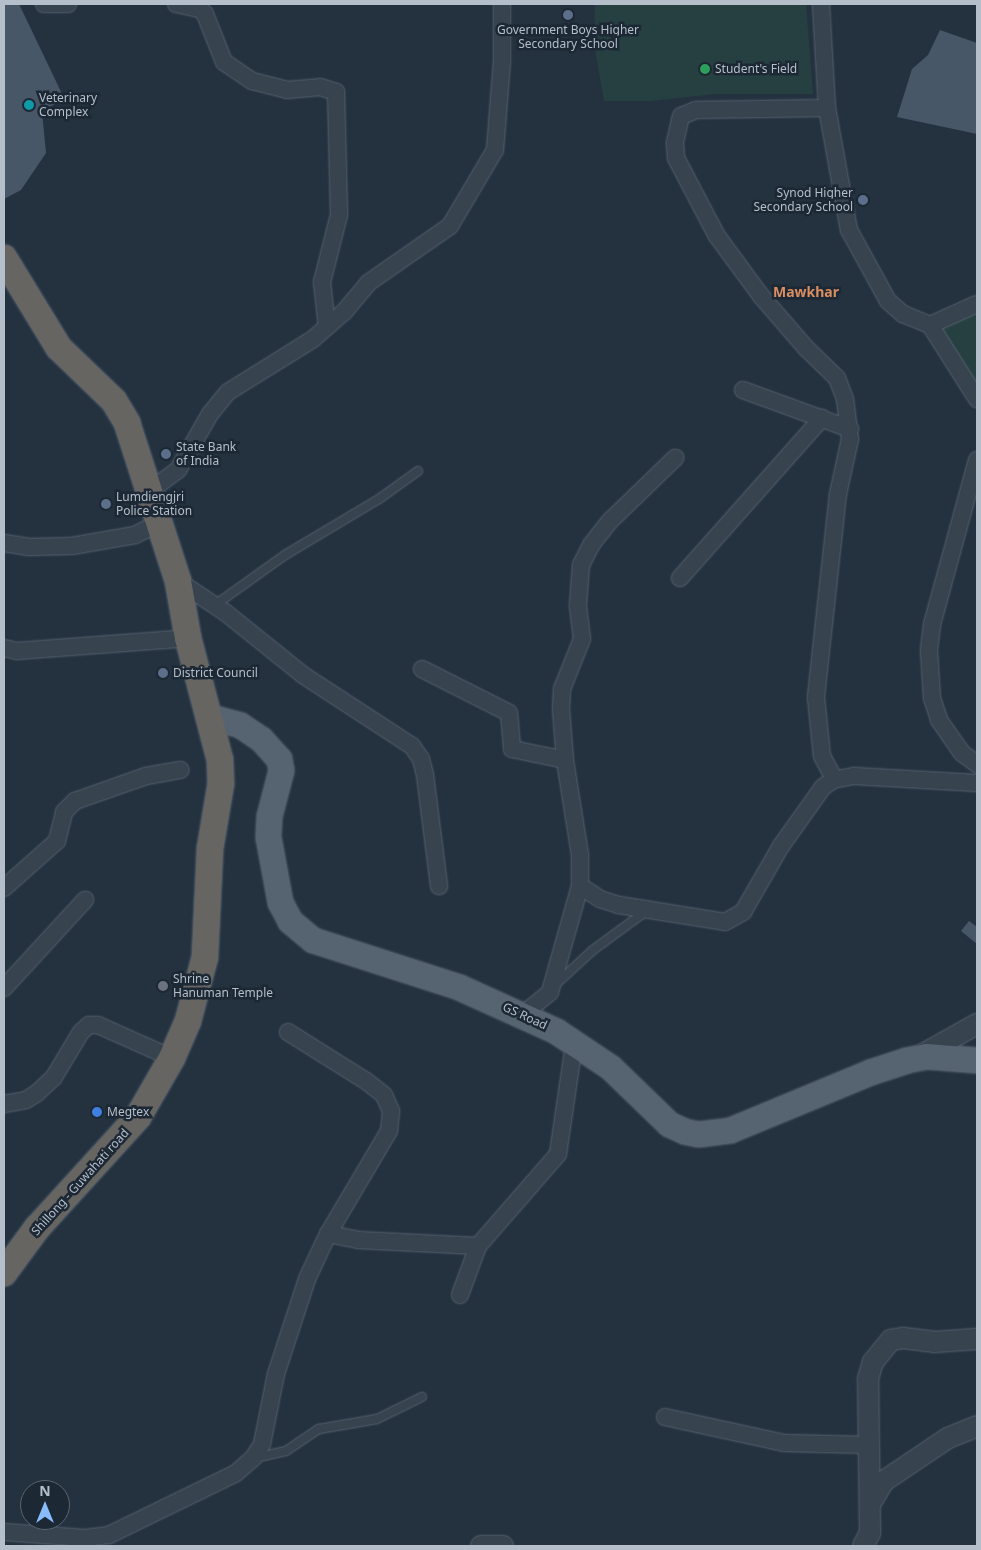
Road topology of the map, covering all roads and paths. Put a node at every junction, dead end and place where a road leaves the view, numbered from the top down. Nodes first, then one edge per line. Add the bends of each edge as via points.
1 (44, 4) edge
2 (68, 4) edge
3 (176, 4) edge
4 (502, 4) edge
5 (821, 4) edge
6 (827, 108) junction
7 (4, 258) edge
8 (977, 304) edge
9 (930, 325) junction
10 (327, 327) junction
11 (743, 390) dead end
12 (977, 400) edge
13 (822, 418) junction
14 (850, 428) junction
15 (675, 458) dead end
16 (977, 460) edge
17 (418, 471) dead end
18 (151, 490) junction
19 (157, 524) junction
20 (4, 543) edge
21 (680, 578) dead end
22 (178, 581) junction
23 (215, 605) junction
24 (188, 638) junction
25 (4, 648) edge
26 (422, 669) dead end
27 (210, 718) junction
28 (564, 760) junction
29 (977, 764) edge
30 (180, 770) dead end
31 (834, 779) junction
32 (977, 783) edge
33 (439, 886) dead end
34 (580, 886) junction
35 (4, 888) edge
36 (85, 900) dead end
37 (650, 908) junction
38 (4, 988) edge
39 (550, 992) junction
40 (522, 1015) junction
41 (977, 1024) edge
42 (288, 1032) dead end
43 (574, 1044) junction
44 (172, 1058) junction
45 (914, 1058) junction
46 (977, 1060) edge
47 (977, 1072) edge
48 (4, 1104) edge
49 (328, 1234) junction
50 (478, 1246) junction
51 (4, 1273) edge
52 (460, 1295) dead end
53 (977, 1340) edge
54 (422, 1397) dead end
55 (665, 1417) dead end
56 (977, 1426) edge
57 (870, 1445) junction
58 (253, 1458) junction
59 (870, 1504) junction
60 (4, 1532) edge
61 (481, 1546) edge
62 (504, 1546) edge
63 (863, 1546) edge

1 - 2 street
3 - 10 street via 200,9 224,62 252,80 287,90 320,86 336,92 339,215 322,282
4 - 10 street via 498,135 488,164 450,226 368,283
5 - 6 street
6 - 9 street via 849,230 888,301 903,314
6 - 14 street via 696,110 681,116 675,143 676,158 717,236 767,304 837,378
7 - 18 highway, Shillong - Guwahati road via 60,348 114,401
8 - 9 street
9 - 12 street
10 - 18 street via 291,355 228,392 210,414 178,470
11 - 13 street
13 - 14 street
13 - 21 street
14 - 31 street via 847,460 838,494 816,688 820,749
15 - 28 street via 610,521 581,565 578,605 582,639 562,689
16 - 29 street via 932,624 929,651 932,698 939,720 962,753
17 - 23 lane via 379,499 285,555
18 - 19 highway, Shillong - Guwahati road
19 - 20 street via 135,535 72,546 28,547
19 - 22 highway, Shillong - Guwahati road
22 - 23 street
22 - 24 highway, Shillong - Guwahati road
23 - 33 street via 303,675 412,746 421,759 425,775
24 - 25 street via 17,651
24 - 27 highway, Shillong - Guwahati road
26 - 28 street via 509,713 512,749
27 - 40 main road, GS Road via 240,725 261,739 279,759 281,770 269,816 268,837 280,902 290,921 313,940 459,987
27 - 44 highway, Shillong - Guwahati road via 221,783 210,848 205,957 194,1005
28 - 34 street via 580,855
30 - 35 street via 146,776 75,802 64,812 57,841
31 - 32 street via 854,776
31 - 37 street via 823,787 781,846 743,912 735,919 711,921
34 - 37 street via 600,899
34 - 39 street
36 - 38 street
37 - 39 lane via 593,950
39 - 40 street
40 - 43 main road, GS Road via 556,1031
41 - 45 street
42 - 49 street via 366,1081 384,1095 391,1111 389,1131
43 - 45 main road, GS Road via 610,1067 669,1124 698,1134 730,1130 870,1072
43 - 50 street via 558,1154
44 - 48 street via 98,1025 89,1025 81,1032 54,1077 37,1093 26,1100
44 - 51 highway, Shillong - Guwahati road via 138,1118 37,1228
45 - 46 main road, GS Road via 944,1056
45 - 47 street
49 - 50 street via 358,1240
49 - 58 street via 295,1314 276,1374 268,1425
50 - 52 street
53 - 57 street via 934,1342 903,1338 891,1340 880,1350 868,1379
54 - 58 lane via 377,1419 319,1429 286,1451
55 - 57 street via 784,1443
56 - 59 street via 948,1438 884,1481
57 - 59 street
58 - 60 street via 236,1473 109,1535 85,1538
59 - 63 street via 870,1532
61 - 62 street

